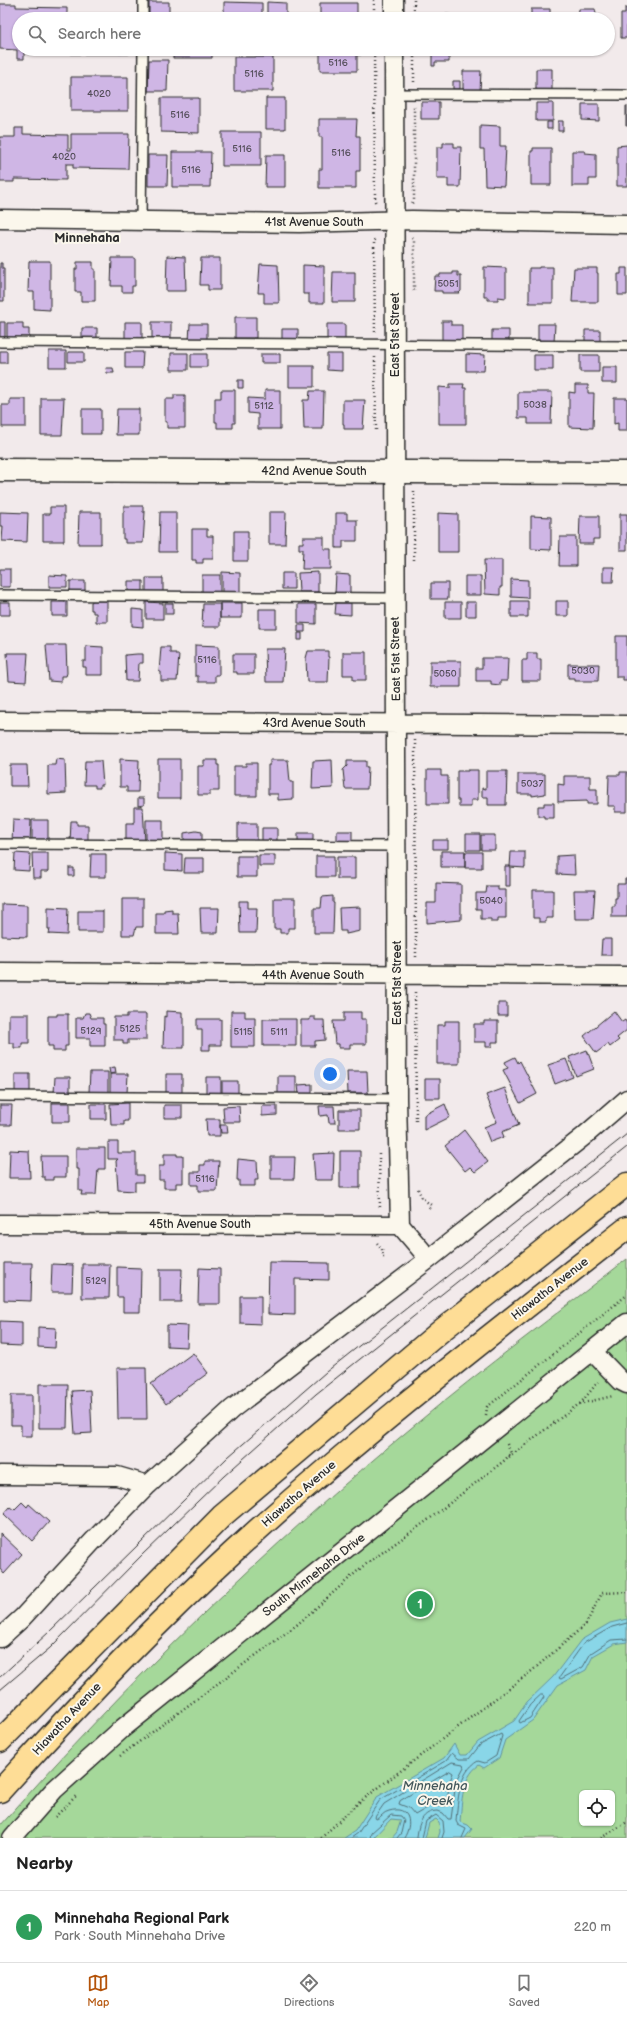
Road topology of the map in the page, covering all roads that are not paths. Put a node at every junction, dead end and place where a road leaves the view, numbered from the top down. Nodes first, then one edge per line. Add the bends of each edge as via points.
1 (143, 0) edge
2 (394, 0) edge
3 (143, 12) edge
4 (394, 12) edge
5 (143, 56) edge
6 (394, 56) edge
7 (394, 94) junction
8 (627, 95) edge
9 (0, 219) edge
10 (141, 220) junction
11 (394, 221) junction
12 (627, 224) edge
13 (0, 342) edge
14 (395, 345) junction
15 (627, 346) edge
16 (0, 470) edge
17 (396, 471) junction
18 (627, 472) edge
19 (0, 595) edge
20 (396, 598) junction
21 (0, 721) edge
22 (397, 723) junction
23 (627, 725) edge
24 (0, 844) edge
25 (397, 846) junction
26 (0, 972) edge
27 (397, 975) junction
28 (627, 976) edge
29 (0, 1096) edge
30 (397, 1099) junction
31 (627, 1099) edge
32 (627, 1184) edge
33 (0, 1224) edge
34 (400, 1225) junction
35 (627, 1228) edge
36 (429, 1259) junction
37 (627, 1324) edge
38 (592, 1351) junction
39 (624, 1389) edge
40 (0, 1475) edge
41 (148, 1485) junction
42 (0, 1638) edge
43 (0, 1741) edge
44 (0, 1791) edge
45 (12, 1838) edge

1 - 3 lane
2 - 4 street
5 - 10 lane
6 - 7 street, East 51st Street
7 - 8 lane
7 - 11 street, East 51st Street
9 - 10 street, 41st Avenue South
10 - 11 street, 41st Avenue South via 299,223
11 - 12 street, 41st Avenue South
11 - 14 street, East 51st Street
13 - 14 lane
14 - 15 lane
14 - 17 street, East 51st Street
16 - 17 street, 42nd Avenue South
17 - 18 street, 42nd Avenue South
17 - 20 street, East 51st Street
19 - 20 lane
20 - 22 street, East 51st Street
21 - 22 street, 43rd Avenue South
22 - 23 street, 43rd Avenue South
22 - 25 street, East 51st Street
24 - 25 lane
25 - 27 street, East 51st Street
26 - 27 street, 44th Avenue South
27 - 28 street, 44th Avenue South
27 - 30 street, East 51st Street
29 - 30 lane
30 - 34 street, East 51st Street
31 - 36 street
32 - 43 highway via 442,1330 222,1516
33 - 34 street, 45th Avenue South
34 - 36 street
35 - 44 highway, Hiawatha Avenue via 416,1394 296,1496 170,1612
36 - 41 street via 232,1409
37 - 38 street, South Minnehaha Drive
38 - 39 street via 621,1381
38 - 45 street, South Minnehaha Drive via 123,1728 54,1790
40 - 41 street via 117,1476
41 - 42 street

